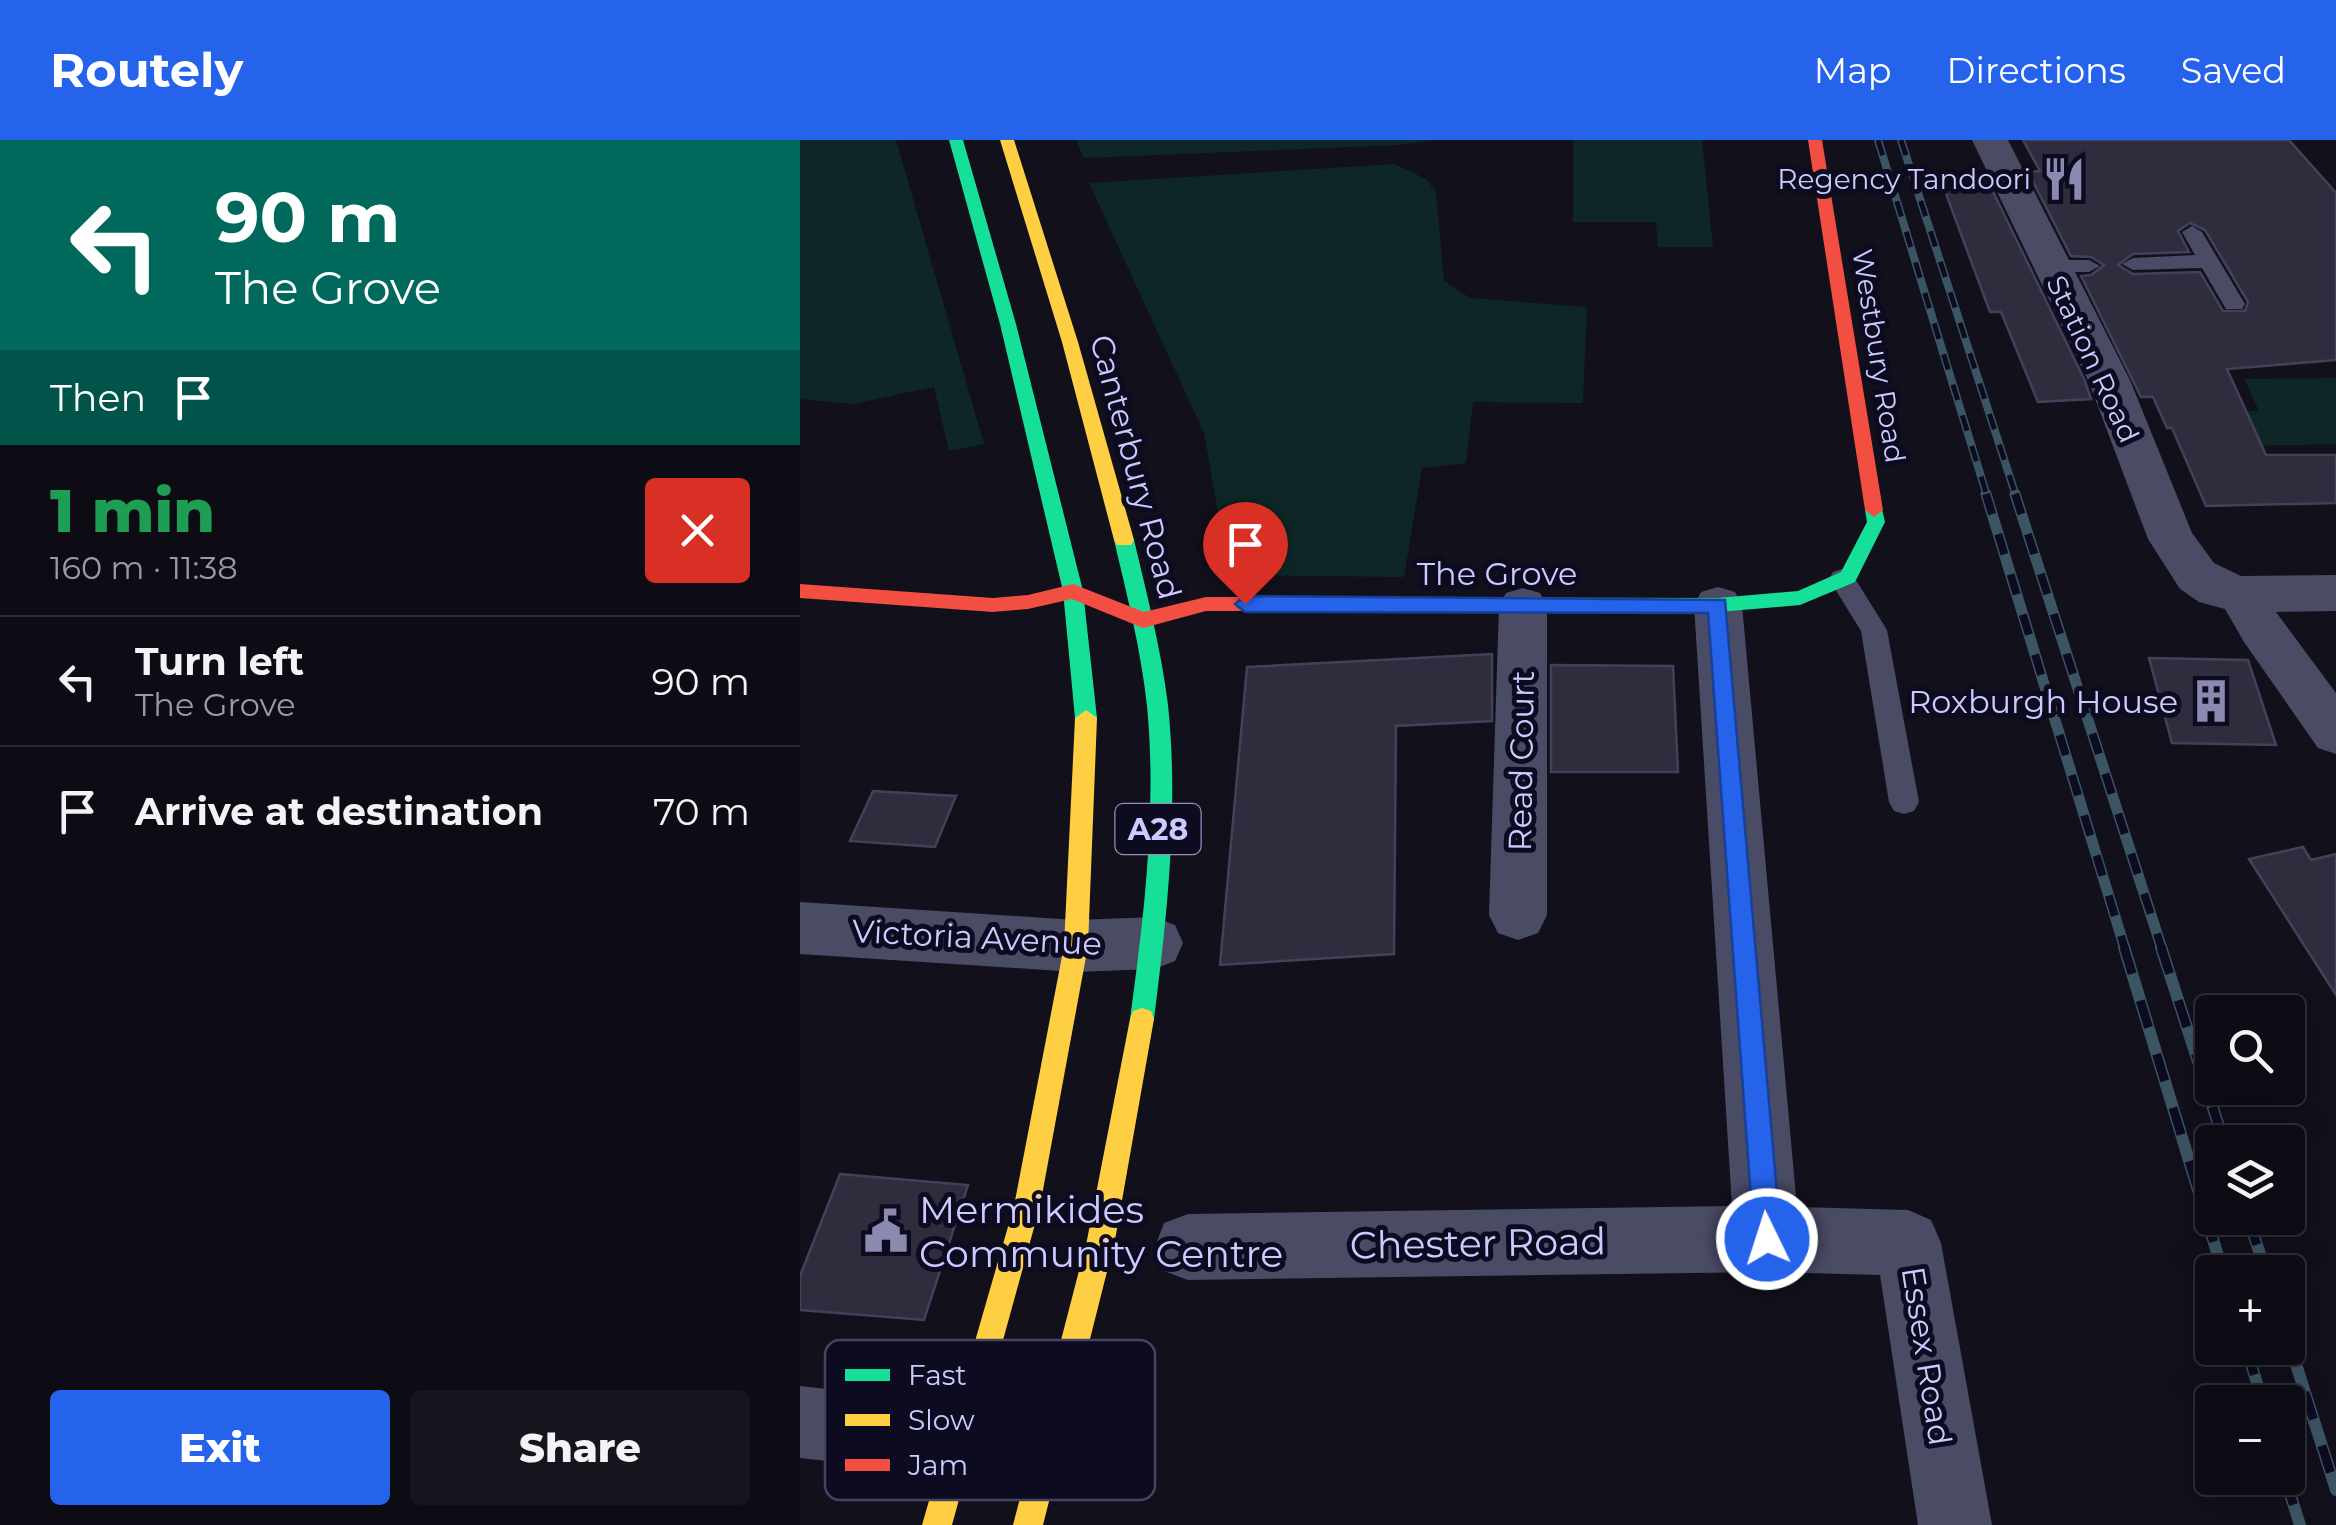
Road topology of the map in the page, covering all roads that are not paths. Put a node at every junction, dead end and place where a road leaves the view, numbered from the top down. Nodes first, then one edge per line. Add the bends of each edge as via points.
1 (956, 140) edge
2 (1006, 140) edge
3 (1815, 140) edge
4 (1990, 140) edge
5 (2192, 232) dead end
6 (2208, 261) junction
7 (2133, 264) dead end
8 (2234, 304) dead end
9 (1845, 578) junction
10 (2219, 585) junction
11 (1073, 591) junction
12 (800, 592) edge
13 (2336, 593) edge
14 (1718, 605) junction
15 (1523, 606) junction
16 (1143, 620) junction
17 (2336, 732) edge
18 (1904, 802) dead end
19 (1518, 915) dead end
20 (800, 928) edge
21 (1154, 943) junction
22 (1076, 946) junction
23 (1767, 1239) junction
24 (1188, 1246) dead end
25 (991, 1340) edge
26 (1075, 1340) edge
27 (800, 1422) edge
28 (825, 1425) edge
29 (945, 1500) edge
30 (1035, 1500) edge
31 (937, 1525) edge
32 (1028, 1525) edge
33 (1955, 1525) edge

1 - 11 main road, A28
2 - 16 main road, Canterbury Road / A28 via 1100,442
3 - 9 main road, Westbury Road via 1876,522
4 - 10 street, Station Road via 2070,267 2172,539
5 - 6 lane
6 - 7 lane
6 - 8 lane
9 - 14 main road, The Grove via 1800,598
9 - 18 lane via 1874,630
10 - 13 street
10 - 17 street, Station Road via 2261,629
11 - 12 main road via 993,605
11 - 16 main road
11 - 22 main road, A28 via 1088,703
14 - 15 main road, The Grove
14 - 23 street
15 - 16 main road, The Grove via 1206,604
15 - 19 street, Read Court
16 - 21 main road, Canterbury Road / A28 via 1160,751
20 - 22 street, Victoria Avenue
21 - 22 street, Victoria Avenue
21 - 26 main road, Canterbury Road / A28 via 1127,1129
22 - 25 main road, A28 via 1027,1206
23 - 24 street, Chester Road
23 - 33 street, Essex Road via 1908,1242
27 - 28 street
29 - 31 main road, A28
30 - 32 main road, Canterbury Road / A28

